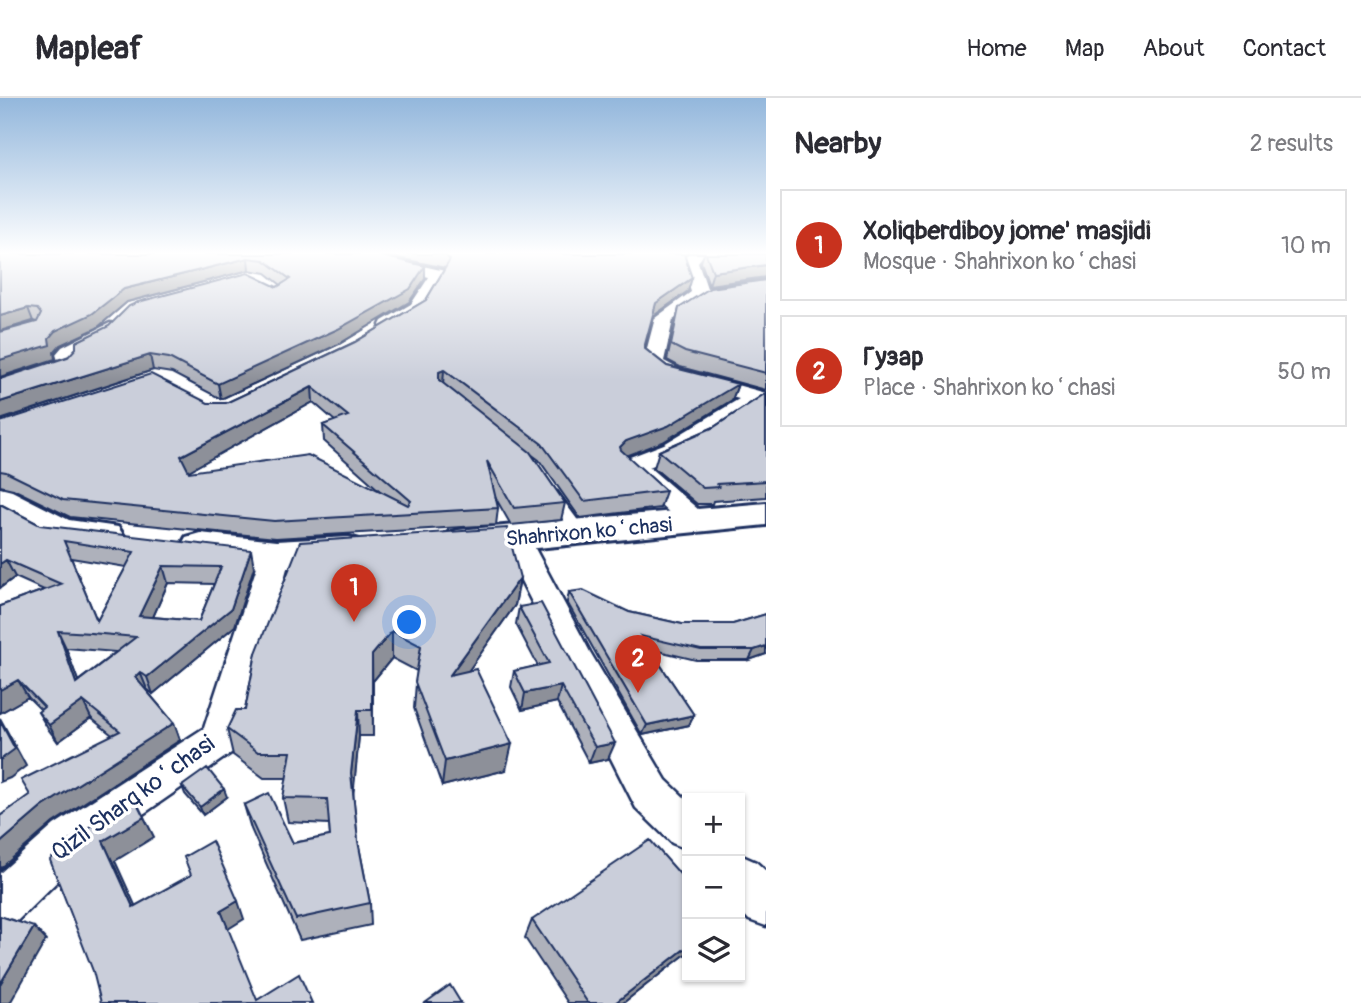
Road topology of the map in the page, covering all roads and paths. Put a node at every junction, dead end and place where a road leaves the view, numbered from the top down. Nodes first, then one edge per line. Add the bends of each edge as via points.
1 (425, 296) edge
2 (697, 296) edge
3 (125, 314) edge
4 (371, 336) edge
5 (0, 387) edge
6 (761, 399) edge
7 (545, 485) edge
8 (0, 499) edge
9 (766, 514) edge
10 (696, 522) junction
11 (580, 533) junction
12 (515, 540) junction
13 (422, 545) edge
14 (382, 548) edge
15 (276, 554) junction
16 (682, 823) edge
17 (745, 883) edge
18 (766, 903) edge
19 (0, 904) edge

1 - 4 street via 418,308
2 - 6 street via 664,318 653,363 671,374
3 - 5 street via 104,334 69,351 65,365
6 - 10 street via 673,449 632,465
7 - 11 lane
8 - 15 street via 61,531
9 - 10 street, Shahrixon koʻchasi
10 - 11 street, Shahrixon koʻchasi
11 - 12 street, Shahrixon koʻchasi
12 - 13 street, Shahrixon koʻchasi
12 - 16 street via 651,793
14 - 15 street
15 - 19 street, Qizil Sharq koʻchasi via 220,738 69,840
17 - 18 street

